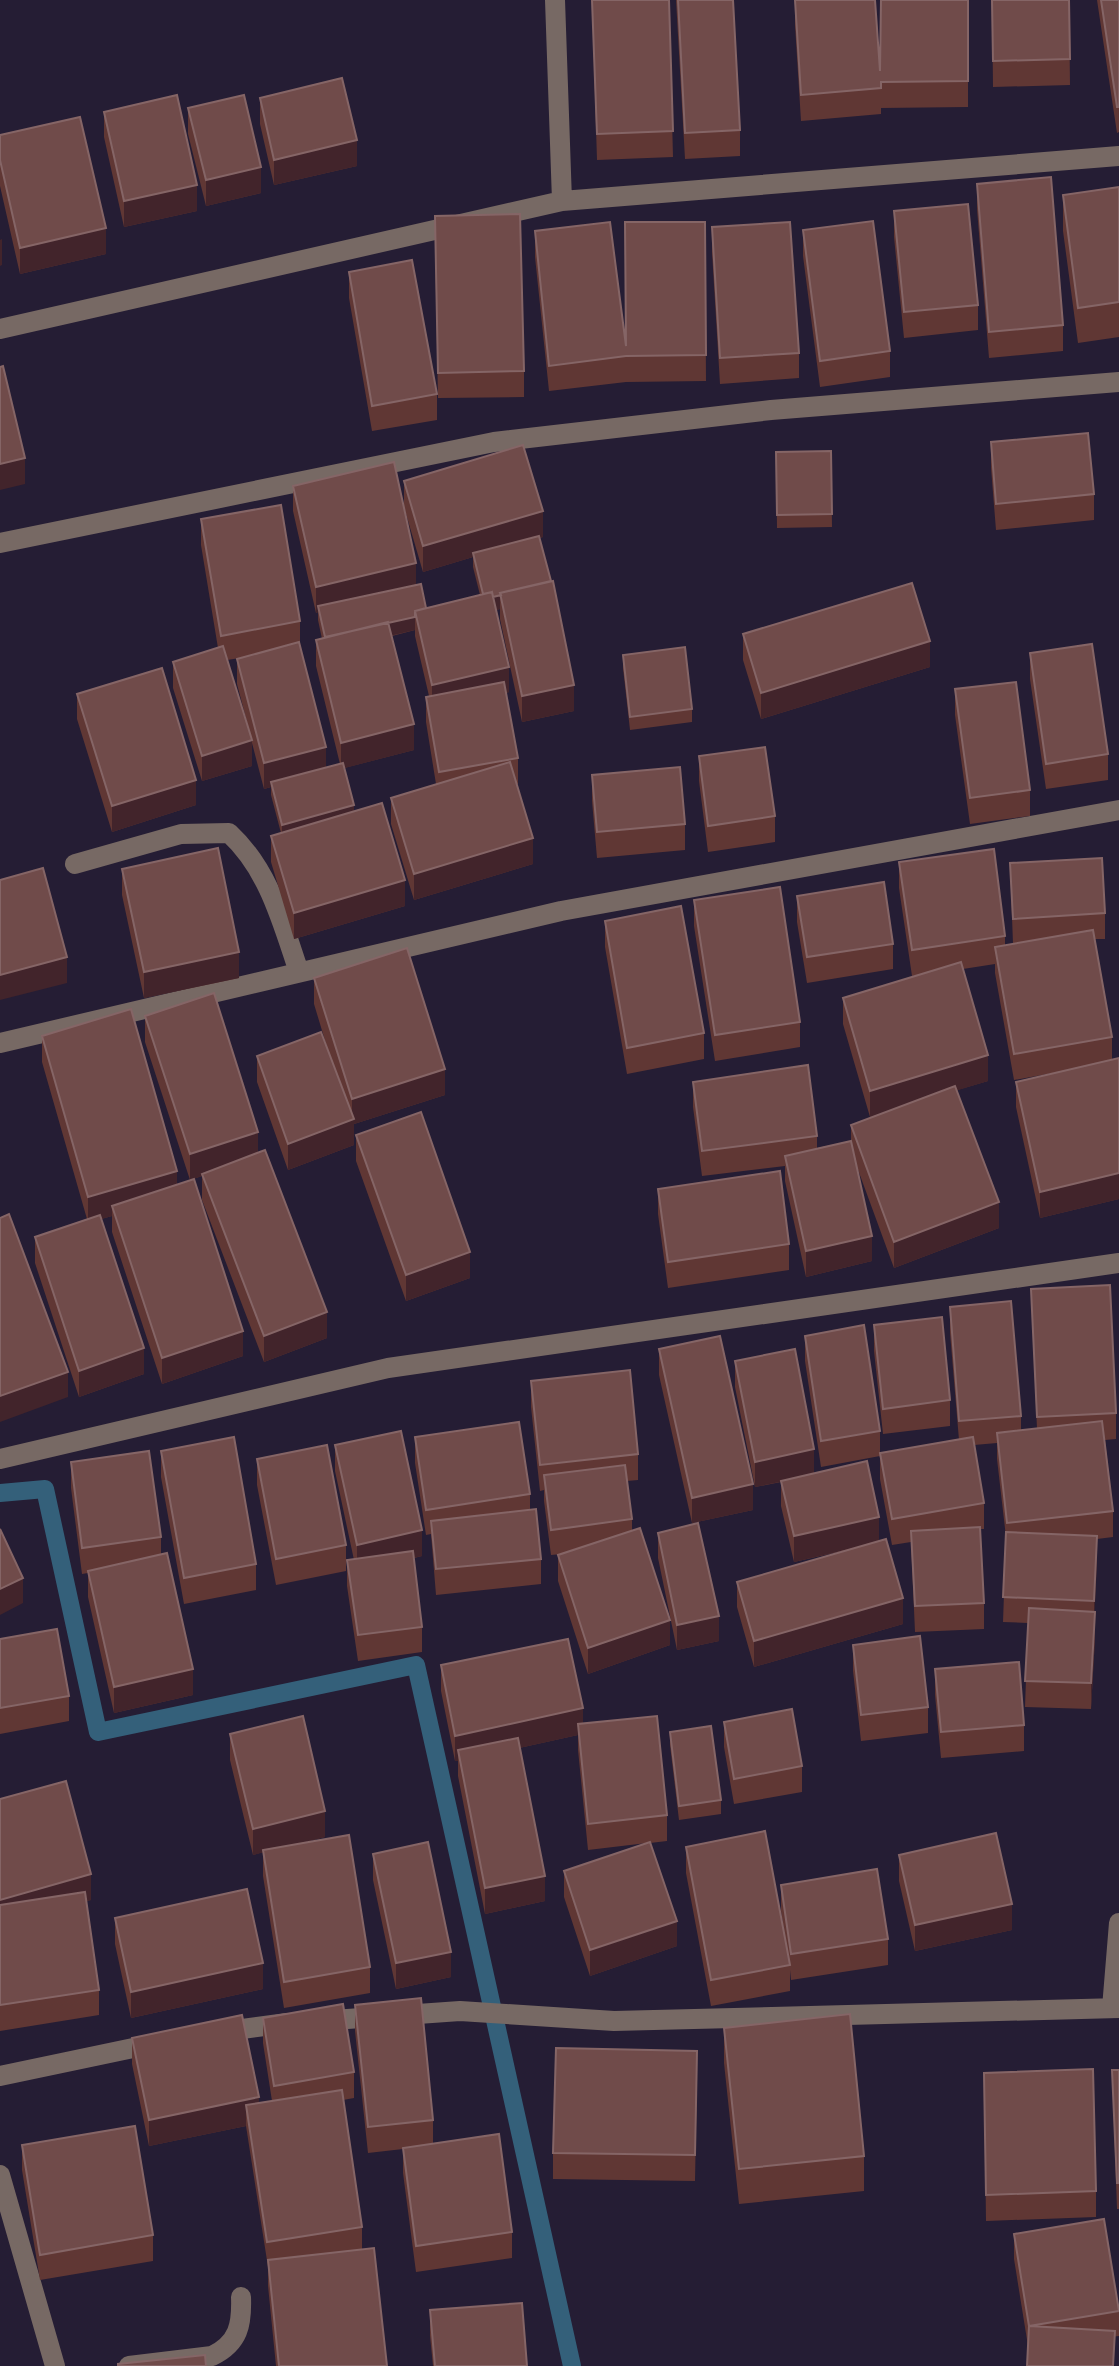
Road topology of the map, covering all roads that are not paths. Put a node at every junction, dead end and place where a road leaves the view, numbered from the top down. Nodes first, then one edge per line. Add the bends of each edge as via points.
1 (555, 0) edge
2 (1119, 156) edge
3 (562, 201) junction
4 (0, 329) edge
5 (1119, 382) edge
6 (0, 543) edge
7 (1119, 810) edge
8 (75, 864) dead end
9 (299, 972) junction
10 (0, 1043) edge
11 (1119, 1263) edge
12 (0, 1459) edge
13 (1119, 1923) edge
14 (1116, 2008) edge
15 (203, 2035) edge
16 (173, 2040) edge
17 (0, 2076) edge
18 (0, 2175) edge
19 (241, 2297) dead end
20 (55, 2366) edge
21 (129, 2366) edge

1 - 3 street
2 - 3 street
3 - 4 street
5 - 6 street via 771,410 494,442
7 - 9 street via 561,911
8 - 9 street via 181,834 229,833 247,850 274,897
9 - 10 street
11 - 12 street via 388,1368
13 - 14 street
14 - 15 street via 614,2021 460,2011 264,2025
16 - 17 street
18 - 20 street
19 - 21 street via 242,2320 224,2350

